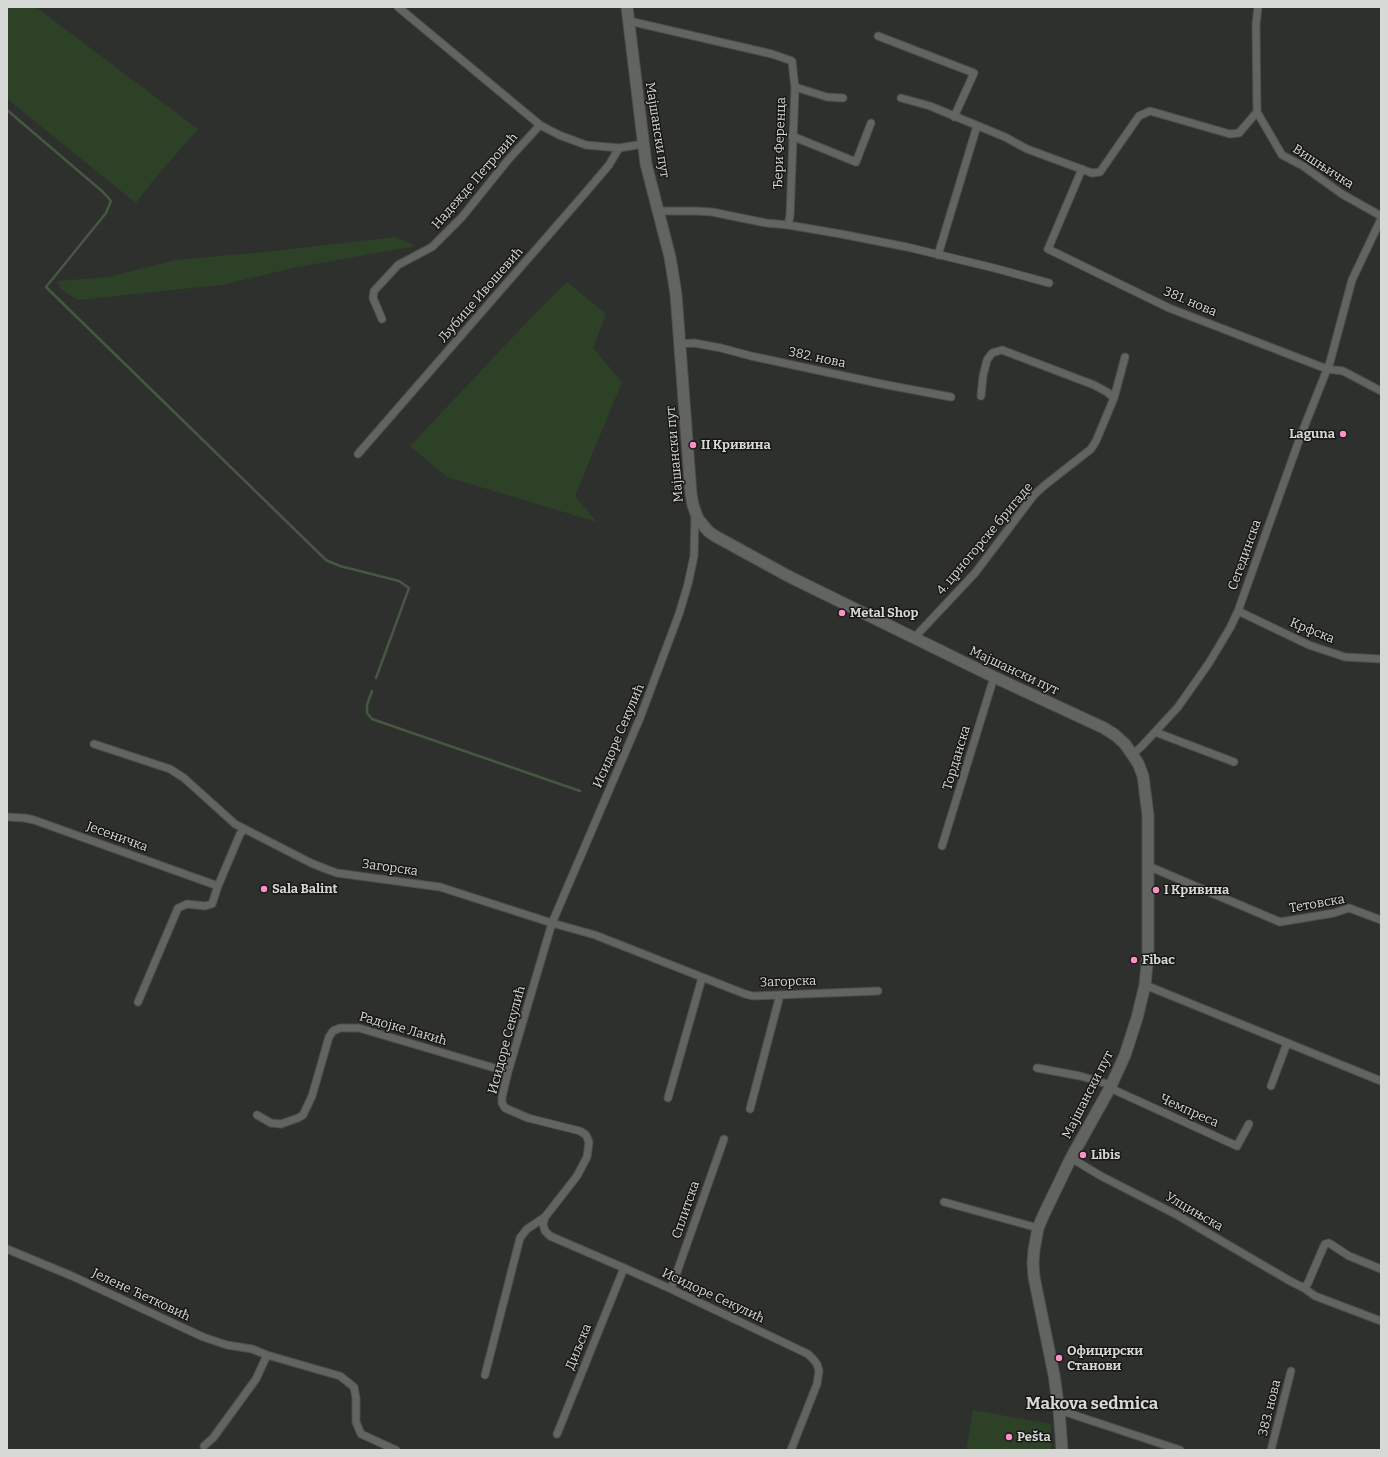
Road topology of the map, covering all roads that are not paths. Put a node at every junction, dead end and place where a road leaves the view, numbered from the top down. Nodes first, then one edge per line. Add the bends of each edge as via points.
1 (398, 7) edge
2 (627, 7) edge
3 (1258, 7) edge
4 (629, 21) junction
5 (878, 36) dead end
6 (795, 88) junction
7 (843, 98) dead end
8 (901, 98) dead end
9 (1257, 112) junction
10 (954, 117) junction
11 (871, 123) dead end
12 (540, 125) junction
13 (977, 126) junction
14 (792, 136) junction
15 (643, 144) junction
16 (619, 148) junction
17 (1082, 169) junction
18 (658, 211) junction
19 (1381, 216) edge
20 (1381, 219) edge
21 (788, 225) junction
22 (938, 255) junction
23 (1049, 283) dead end
24 (382, 319) dead end
25 (679, 344) junction
26 (1125, 357) dead end
27 (1327, 370) junction
28 (1381, 391) edge
29 (981, 396) dead end
30 (951, 397) dead end
31 (1114, 398) junction
32 (358, 454) dead end
33 (695, 512) junction
34 (1238, 611) junction
35 (914, 638) junction
36 (1381, 659) edge
37 (994, 677) junction
38 (1155, 732) junction
39 (94, 744) dead end
40 (1133, 754) junction
41 (1234, 762) dead end
42 (7, 817) edge
43 (244, 829) junction
44 (942, 846) dead end
45 (1148, 866) junction
46 (218, 886) junction
47 (1381, 920) edge
48 (552, 923) junction
49 (702, 978) junction
50 (1145, 985) junction
51 (878, 990) dead end
52 (780, 995) junction
53 (138, 1002) dead end
54 (1287, 1043) junction
55 (1037, 1068) dead end
56 (508, 1072) junction
57 (1381, 1081) edge
58 (1271, 1086) dead end
59 (1110, 1087) junction
60 (668, 1098) dead end
61 (750, 1109) dead end
62 (257, 1115) dead end
63 (1249, 1124) dead end
64 (724, 1139) dead end
65 (1071, 1158) junction
66 (944, 1202) dead end
67 (545, 1217) junction
68 (1038, 1228) junction
69 (7, 1249) edge
70 (624, 1268) junction
71 (1381, 1269) edge
72 (1304, 1288) junction
73 (671, 1290) junction
74 (1381, 1321) edge
75 (267, 1355) junction
76 (1291, 1371) dead end
77 (485, 1375) dead end
78 (1059, 1410) junction
79 (557, 1434) dead end
80 (204, 1446) dead end
81 (396, 1450) edge
82 (791, 1450) edge
83 (1062, 1450) edge
84 (1180, 1450) edge
85 (1272, 1450) edge

1 - 12 street
2 - 4 street, Мајшански пут
3 - 9 street, Вишњичка
4 - 6 street, Ђери Ференца via 772,54 792,62
4 - 15 street, Мајшански пут
5 - 10 street via 974,73
6 - 7 street via 827,97
6 - 14 street, Ђери Ференца
8 - 10 street via 930,106
9 - 17 street via 1239,133 1230,134 1150,111 1139,116 1100,172 1092,173
9 - 19 street, Вишњичка via 1282,155
10 - 13 street
11 - 14 street via 856,162
12 - 16 street via 586,145
12 - 24 street, Надежде Петровић via 462,217 432,247 398,265 374,291 373,298
13 - 17 street
13 - 22 street
14 - 21 street, Ђери Ференца
15 - 16 street
15 - 18 street, Мајшански пут
16 - 32 street, Љубице Ивошевић via 586,192
17 - 27 street, 381. нова via 1048,248 1169,308
18 - 21 street via 712,212
18 - 25 street, Мајшански пут via 676,294
20 - 27 street, Сегединска via 1352,280
21 - 22 street
22 - 23 street
25 - 30 street, 382. нова via 694,343 721,348
25 - 33 street, Мајшански пут via 691,494
26 - 31 street, 4. црногорске бригаде
27 - 28 street via 1343,371
27 - 34 street, Сегединска via 1298,442
29 - 31 street via 987,360 992,353 1002,350 1094,385
31 - 35 street, 4. црногорске бригаде via 1091,449 1034,495 975,573
33 - 35 street, Мајшански пут via 703,526 715,536 790,577
33 - 48 street, Исидоре Секулић via 694,556 679,614 640,718
34 - 36 street, Крфска via 1309,645 1346,657
34 - 38 street, Сегединска via 1210,663 1178,708
35 - 37 street, Мајшански пут
37 - 40 street, Мајшански пут via 1104,728 1120,739
37 - 44 street, Торданска
38 - 40 street, Сегединска
38 - 41 street
39 - 43 street, Загорска via 170,769
40 - 45 street, Мајшански пут via 1143,776 1146,792
42 - 46 street, Јесеничка via 34,820
43 - 46 street
43 - 48 street, Загорска via 326,870 440,887
45 - 47 street, Тетовска via 1280,922 1349,908
45 - 50 street, Мајшански пут via 1148,954
46 - 53 street via 212,904 188,904 178,908
48 - 49 street, Загорска via 595,935
48 - 56 street, Исидоре Секулић
49 - 52 street, Загорска via 744,994
49 - 60 street
50 - 54 street
50 - 59 street, Мајшански пут via 1136,1023
51 - 52 street, Загорска
52 - 61 street
54 - 57 street
54 - 58 street
55 - 59 street via 1080,1076
56 - 62 street, Радојке Лакић via 359,1028 340,1028 333,1031 329,1037 312,1096 302,1115 281,1124
56 - 67 street, Исидоре Секулић via 502,1097 505,1108 528,1118 580,1131 586,1135 589,1142 587,1157 577,1176
59 - 63 street, Чемпреса via 1236,1146
59 - 65 street, Мајшански пут
64 - 73 street, Сплитска
65 - 68 street, Мајшански пут
65 - 72 street, Улцињска
66 - 68 street
67 - 70 street, Исидоре Секулић via 543,1224 550,1236
67 - 77 street via 520,1238
68 - 78 street, Мајшански пут via 1033,1263 1034,1277
69 - 75 street, Јелене Ћетковић via 203,1336
70 - 73 street, Исидоре Секулић
70 - 79 street, Диљска
71 - 72 street via 1349,1256 1329,1243 1323,1248
72 - 74 street, Улцињска via 1315,1296
73 - 82 street, Исидоре Секулић via 808,1354 817,1364 817,1384
75 - 80 street via 256,1379 213,1438
75 - 81 street, Јелене Ћетковић via 340,1376 346,1380 354,1387 356,1422 361,1434
76 - 85 street, 383. нова
78 - 83 street, Мајшански пут
78 - 84 street

